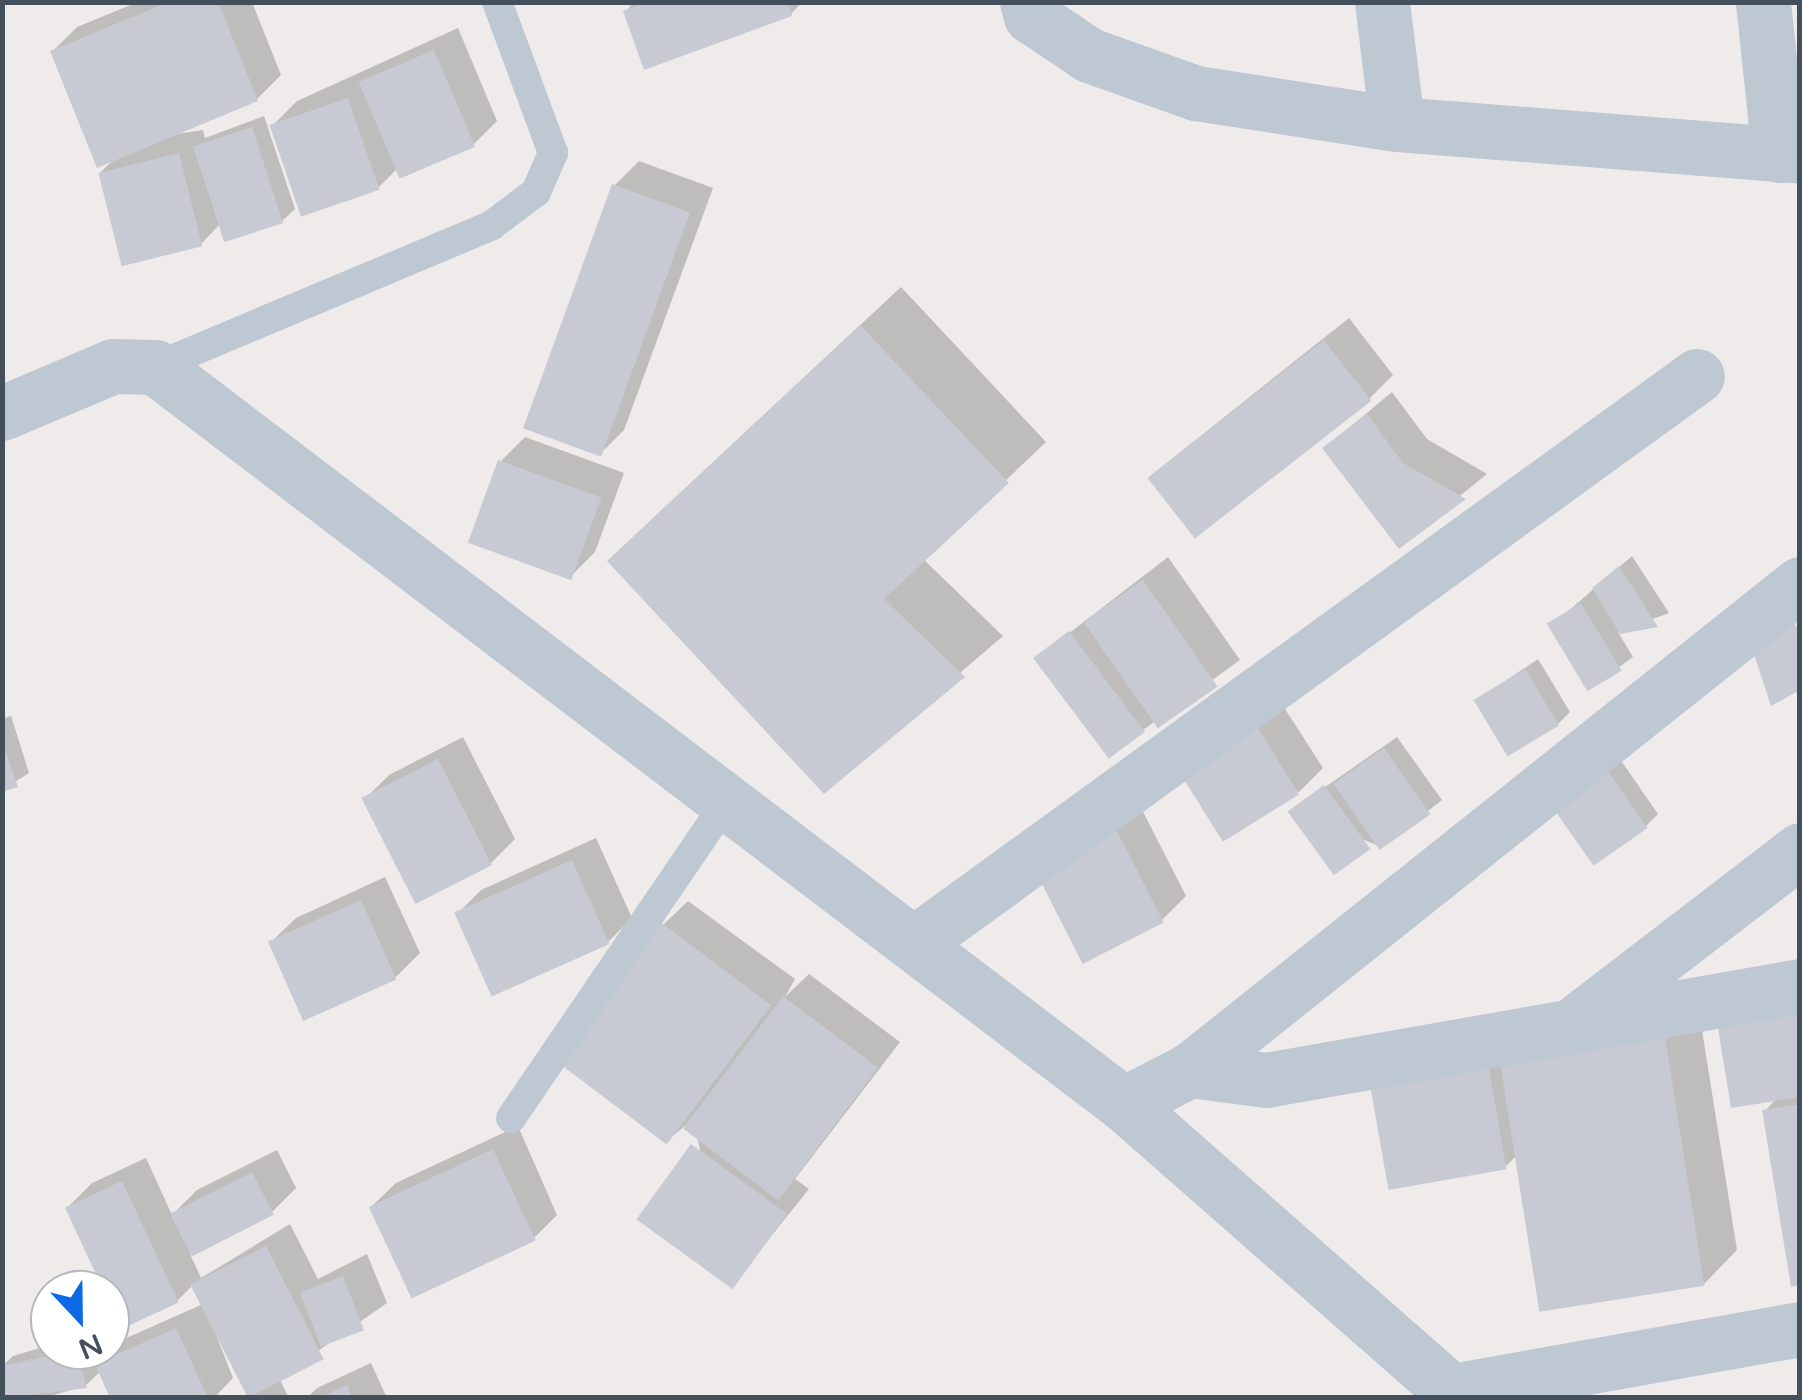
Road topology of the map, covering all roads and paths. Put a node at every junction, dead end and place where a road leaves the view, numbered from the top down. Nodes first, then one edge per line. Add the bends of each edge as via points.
1 (497, 2) edge
2 (1026, 2) edge
3 (1382, 2) edge
4 (1763, 2) edge
5 (1397, 124) junction
6 (1789, 155) edge
7 (155, 367) junction
8 (1697, 376) dead end
9 (2, 413) edge
10 (1800, 584) edge
11 (730, 797) junction
12 (1800, 850) edge
13 (917, 940) junction
14 (1800, 986) edge
15 (1577, 1021) junction
16 (1190, 1070) junction
17 (1124, 1104) junction
18 (512, 1118) dead end
19 (1800, 1329) edge
20 (1455, 1394) edge

1 - 7 lane via 553,152 536,192 492,225
2 - 5 street via 1032,16 1089,55 1196,92
3 - 5 street
4 - 6 street
5 - 6 street
7 - 9 street via 113,366
7 - 11 street
8 - 13 street
10 - 16 street
11 - 13 street
11 - 18 lane
12 - 15 street
13 - 17 street
14 - 15 street
15 - 16 street via 1266,1080
16 - 17 street
17 - 20 street
19 - 20 street

